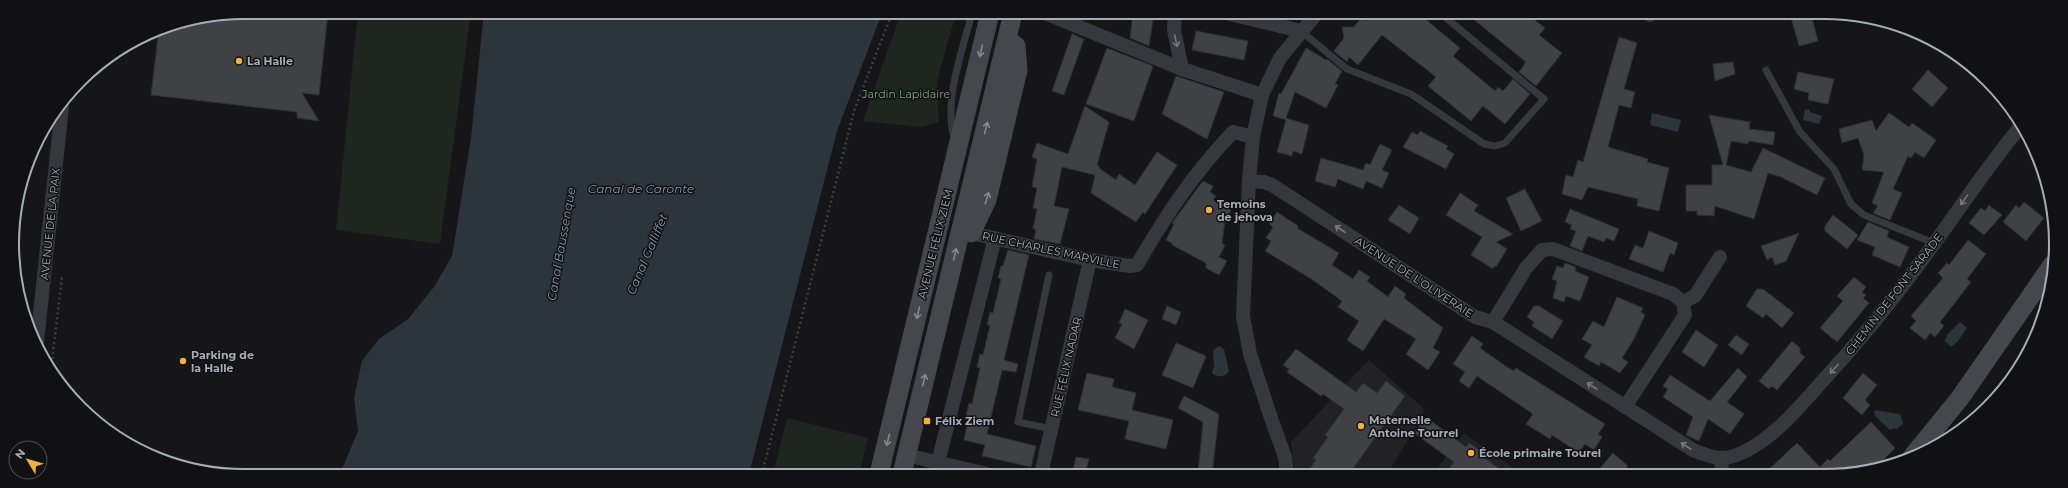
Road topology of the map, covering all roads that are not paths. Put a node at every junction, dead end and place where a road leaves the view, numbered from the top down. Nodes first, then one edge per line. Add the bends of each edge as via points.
1 (970, 19) edge
2 (989, 19) edge
3 (1012, 19) edge
4 (1060, 19) edge
5 (1175, 19) edge
6 (1251, 19) edge
7 (1312, 19) edge
8 (1446, 19) edge
9 (1301, 31) junction
10 (1182, 69) junction
11 (1766, 70) dead end
12 (1262, 95) junction
13 (61, 112) edge
14 (2018, 130) edge
15 (1253, 137) junction
16 (958, 149) junction
17 (1249, 181) junction
18 (966, 231) junction
19 (995, 238) junction
20 (1934, 243) junction
21 (1720, 257) dead end
22 (1090, 260) junction
23 (2047, 273) edge
24 (1048, 275) dead end
25 (2042, 299) edge
26 (1684, 302) junction
27 (1493, 322) junction
28 (38, 334) edge
29 (1625, 407) junction
30 (1052, 429) junction
31 (1941, 436) edge
32 (1919, 448) edge
33 (906, 455) junction
34 (1722, 458) junction
35 (936, 468) edge
36 (880, 469) edge
37 (903, 469) edge
38 (1042, 469) edge
39 (1286, 469) edge
40 (1721, 469) edge

1 - 16 lane via 953,89 951,129
2 -> 16 main road, AVENUE FÉLIX ZIEM
18 -> 3 main road, AVENUE FÉLIX ZIEM via 987,200 1018,70 1016,46 1008,39
4 - 10 street
5 -> 10 street via 1174,30
6 - 9 street
7 - 9 street
8 - 9 lane via 1544,99 1505,143 1495,146 1484,144 1411,94 1347,69
9 - 12 street via 1280,58
10 - 12 street
11 - 20 lane via 1800,132 1834,169 1851,204 1864,215
12 - 15 street
13 - 28 street, AVENUE DE LA PAIX
14 -> 20 street, CHEMIN DE FONT SARADE
15 - 17 street
15 - 22 street, RUE CHARLES MARVILLE via 1233,132 1227,138 1168,212 1137,264 1130,266
16 -> 36 main road, AVENUE FÉLIX ZIEM
27 -> 17 street, AVENUE DE L'OLIVERAIE via 1475,317 1272,185
17 - 39 street via 1243,316 1250,354 1285,457
18 - 19 street, RUE CHARLES MARVILLE
33 -> 18 main road, AVENUE FÉLIX ZIEM
19 - 22 street, RUE CHARLES MARVILLE
19 - 35 street
20 -> 34 street, CHEMIN DE FONT SARADE via 1856,346 1792,416 1743,453
21 - 26 street via 1695,296
22 - 30 street, RUE FÉLIX NADAR
23 - 32 main road via 1960,398
24 - 30 lane via 1018,422
25 - 31 main road
26 - 27 street via 1674,294 1553,249 1542,250 1534,257
26 - 29 street via 1685,315
29 -> 27 street, AVENUE DE L'OLIVERAIE
34 -> 29 street, AVENUE DE L'OLIVERAIE via 1707,456 1693,450
30 - 38 street, RUE FÉLIX NADAR
33 - 35 street
33 - 37 main road, AVENUE FÉLIX ZIEM
34 - 40 street

